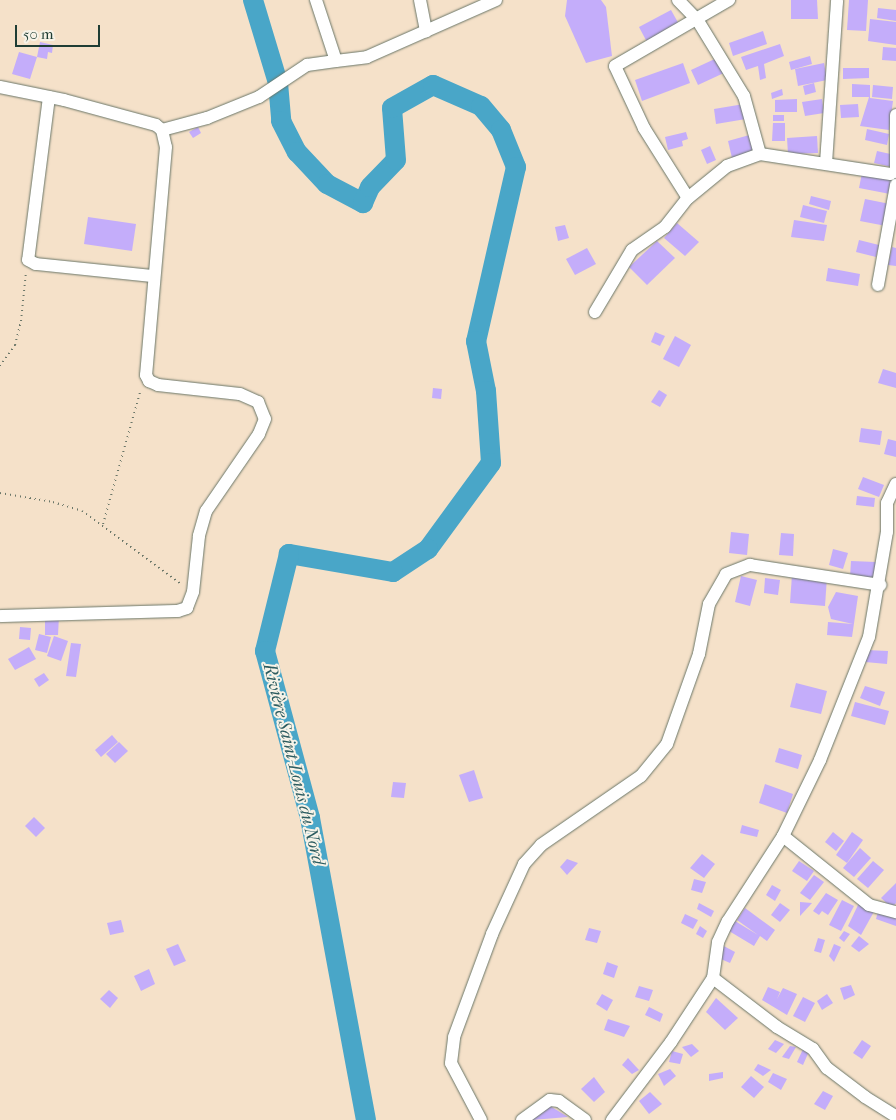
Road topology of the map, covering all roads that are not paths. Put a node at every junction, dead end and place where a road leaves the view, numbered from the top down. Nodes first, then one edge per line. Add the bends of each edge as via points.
1 (316, 0) edge
2 (420, 0) edge
3 (496, 0) edge
4 (678, 0) edge
5 (729, 0) edge
6 (837, 0) edge
7 (698, 21) junction
8 (426, 31) junction
9 (336, 61) junction
10 (0, 87) edge
11 (49, 97) junction
12 (896, 115) edge
13 (162, 130) junction
14 (760, 154) junction
15 (826, 163) junction
16 (894, 177) edge
17 (688, 198) junction
18 (891, 244) edge
19 (153, 276) junction
20 (878, 285) dead end
21 (595, 312) dead end
22 (896, 484) edge
23 (880, 585) junction
24 (0, 616) edge
25 (783, 836) junction
26 (896, 912) edge
27 (713, 978) junction
28 (896, 1116) edge
29 (481, 1120) edge
30 (522, 1120) edge
31 (585, 1120) edge
32 (612, 1120) edge

1 - 9 street
2 - 8 street
3 - 8 street
4 - 7 street
5 - 7 street
6 - 15 street
7 - 14 street via 744,96
7 - 17 street via 615,66 644,128
8 - 9 street via 367,57
9 - 13 street via 307,65 259,97 207,118
10 - 11 street
11 - 13 street via 156,124
11 - 19 street via 28,260 36,264
12 - 16 street
13 - 19 street via 166,147
14 - 15 street
14 - 17 street via 727,166
15 - 16 street
16 - 18 street
17 - 21 street via 666,227 632,250
18 - 20 street
19 - 24 street via 148,381 158,385 240,394 258,402 265,419 259,434 206,511 199,536 193,592 187,608 178,611
22 - 23 street via 887,503
23 - 25 street via 869,637 820,760
23 - 29 street via 750,565 726,574 709,604 700,654 667,744 641,776 540,846 524,864 492,934 454,1037 451,1063
25 - 26 street via 869,904
25 - 27 street via 728,921 718,942
27 - 28 street via 777,1027 812,1049 827,1068 865,1097
27 - 32 street via 672,1042
30 - 31 street via 550,1100 559,1101

